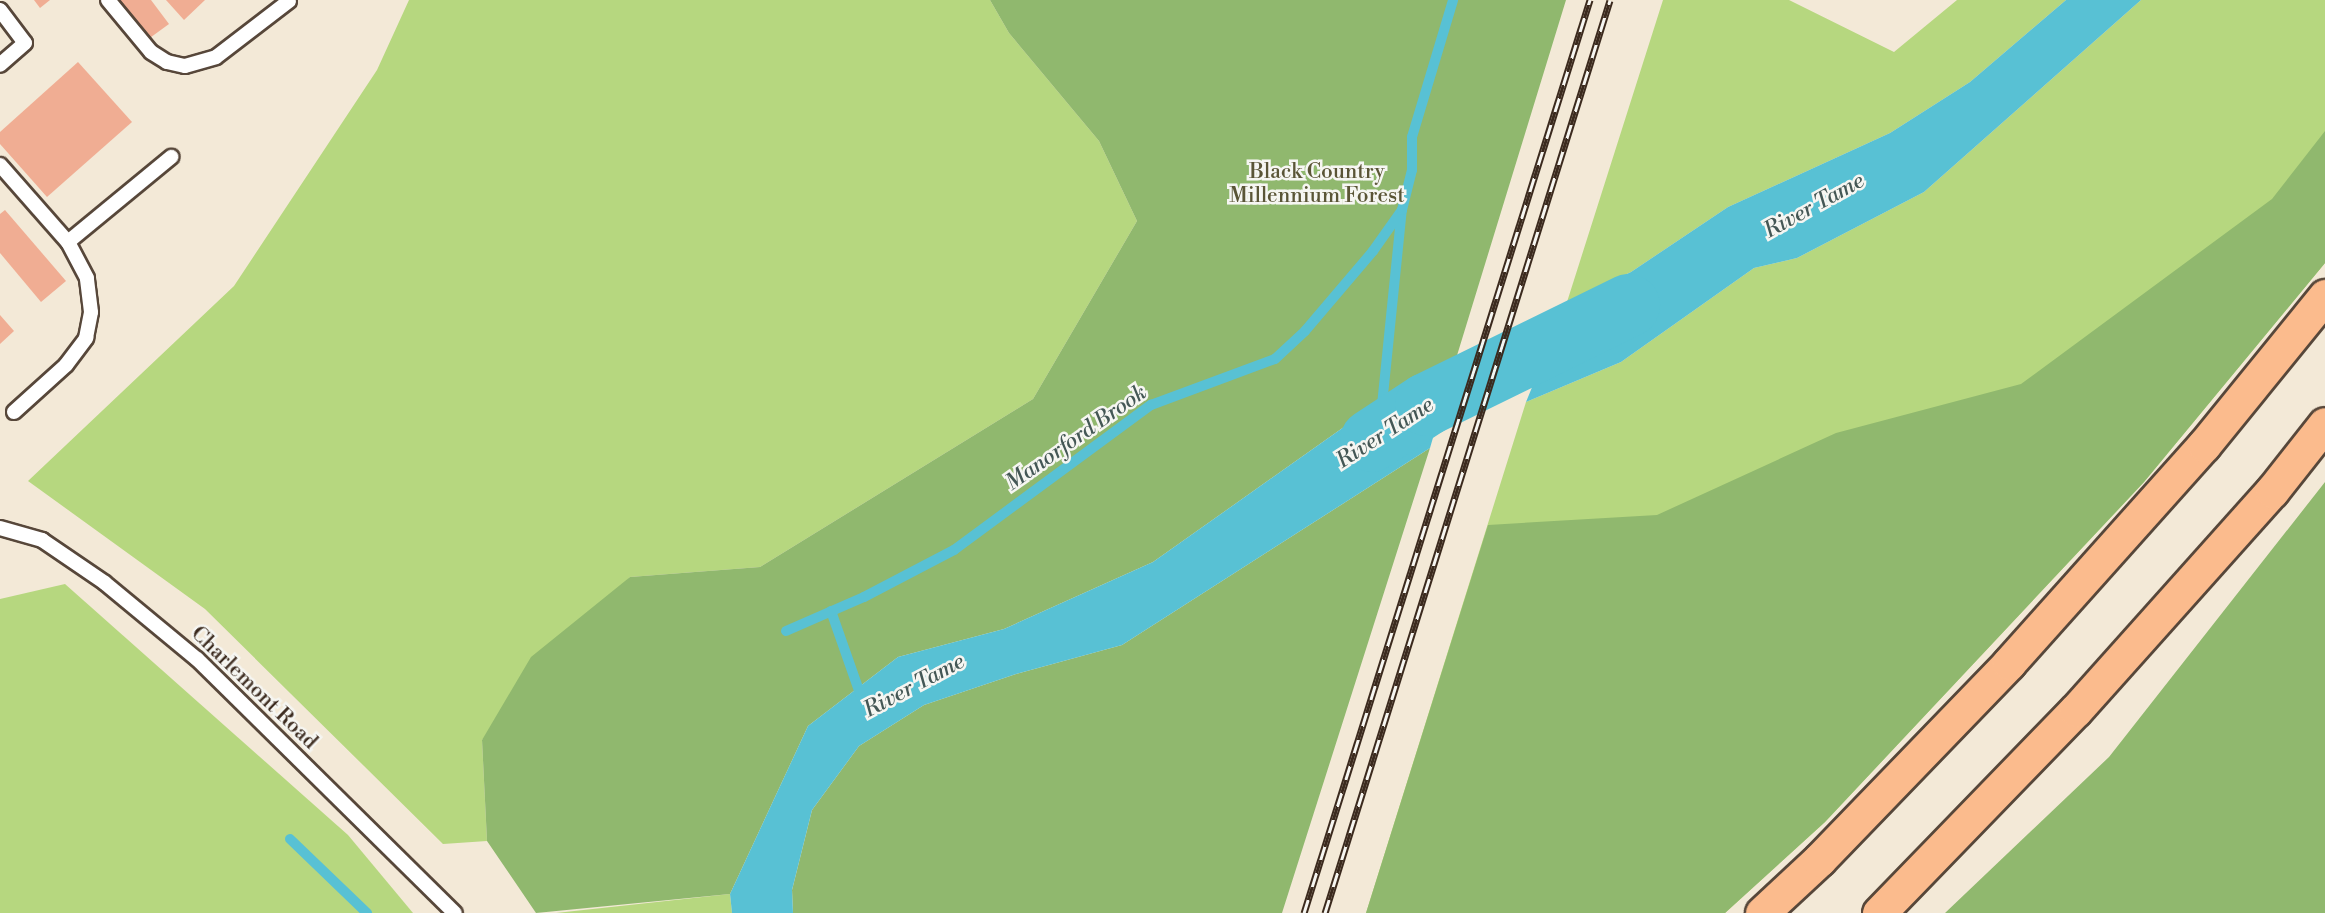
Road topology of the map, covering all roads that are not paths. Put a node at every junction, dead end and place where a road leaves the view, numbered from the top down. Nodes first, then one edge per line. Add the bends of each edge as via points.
1 (108, 0) edge
2 (289, 1) edge
3 (0, 10) edge
4 (0, 65) edge
5 (171, 157) dead end
6 (0, 165) edge
7 (68, 242) junction
8 (2325, 296) edge
9 (14, 412) dead end
10 (2325, 424) edge
11 (0, 528) edge
12 (455, 913) edge
13 (1762, 913) edge
14 (1879, 913) edge

1 - 2 lane via 151,52 167,62 185,66 216,57
3 - 4 lane via 25,43
5 - 7 lane
6 - 7 lane
7 - 9 lane via 87,278 91,312 86,338 66,365
8 - 13 highway via 2204,445 2009,663 1819,860
10 - 14 highway via 2272,491 2076,711
11 - 12 lane, Charlemont Road via 42,540 105,582 197,659

